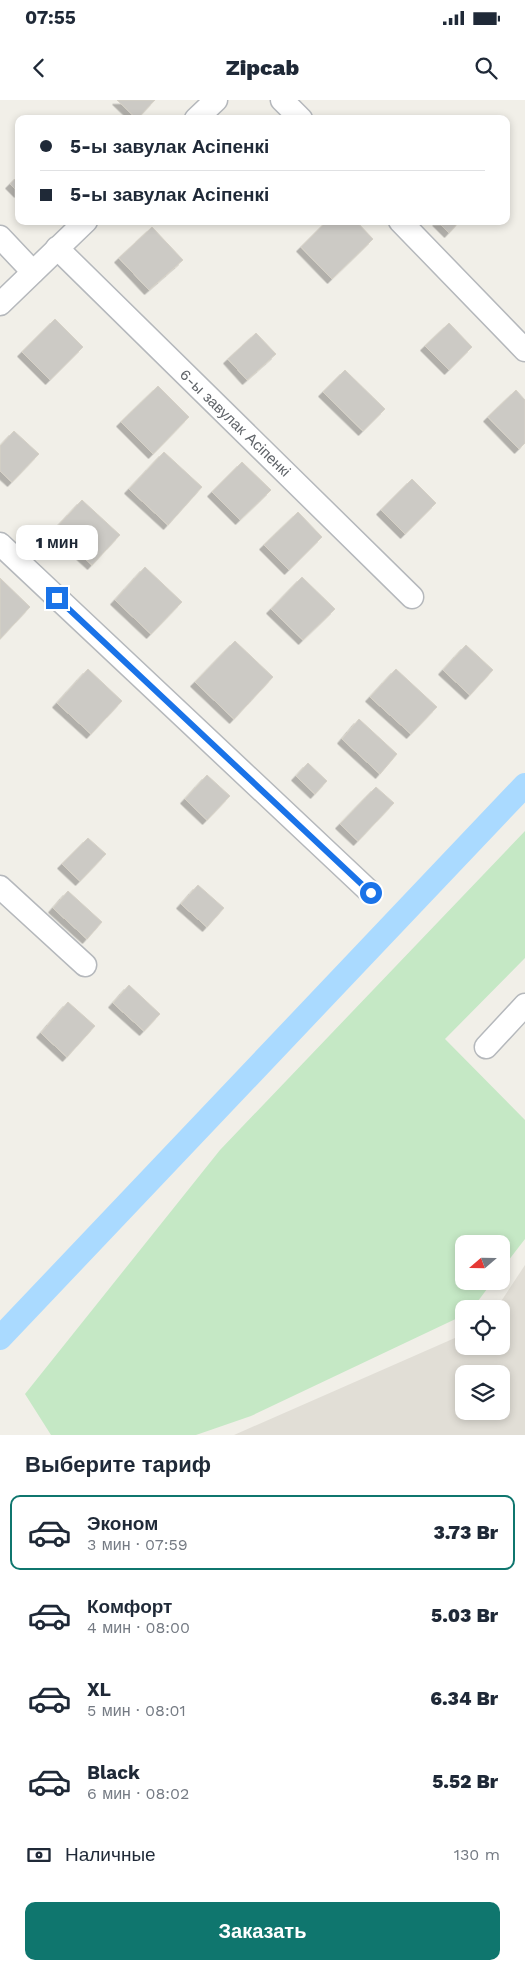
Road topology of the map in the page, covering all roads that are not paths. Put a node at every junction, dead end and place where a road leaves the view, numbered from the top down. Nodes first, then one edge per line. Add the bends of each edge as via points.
1 (282, 100) edge
2 (212, 101) edge
3 (200, 115) edge
4 (297, 115) edge
5 (82, 225) edge
6 (404, 225) edge
7 (0, 238) edge
8 (57, 248) junction
9 (33, 272) junction
10 (0, 304) edge
11 (525, 350) edge
12 (0, 544) edge
13 (412, 597) dead end
14 (0, 887) edge
15 (371, 893) dead end
16 (85, 965) dead end
17 (525, 1005) edge
18 (486, 1048) dead end

1 - 4 street
2 - 3 street
5 - 8 street
6 - 11 street
7 - 9 street
8 - 9 street
8 - 13 street, 6-ы завулак Асіпенкі
9 - 10 street
12 - 15 street
14 - 16 street
17 - 18 street

